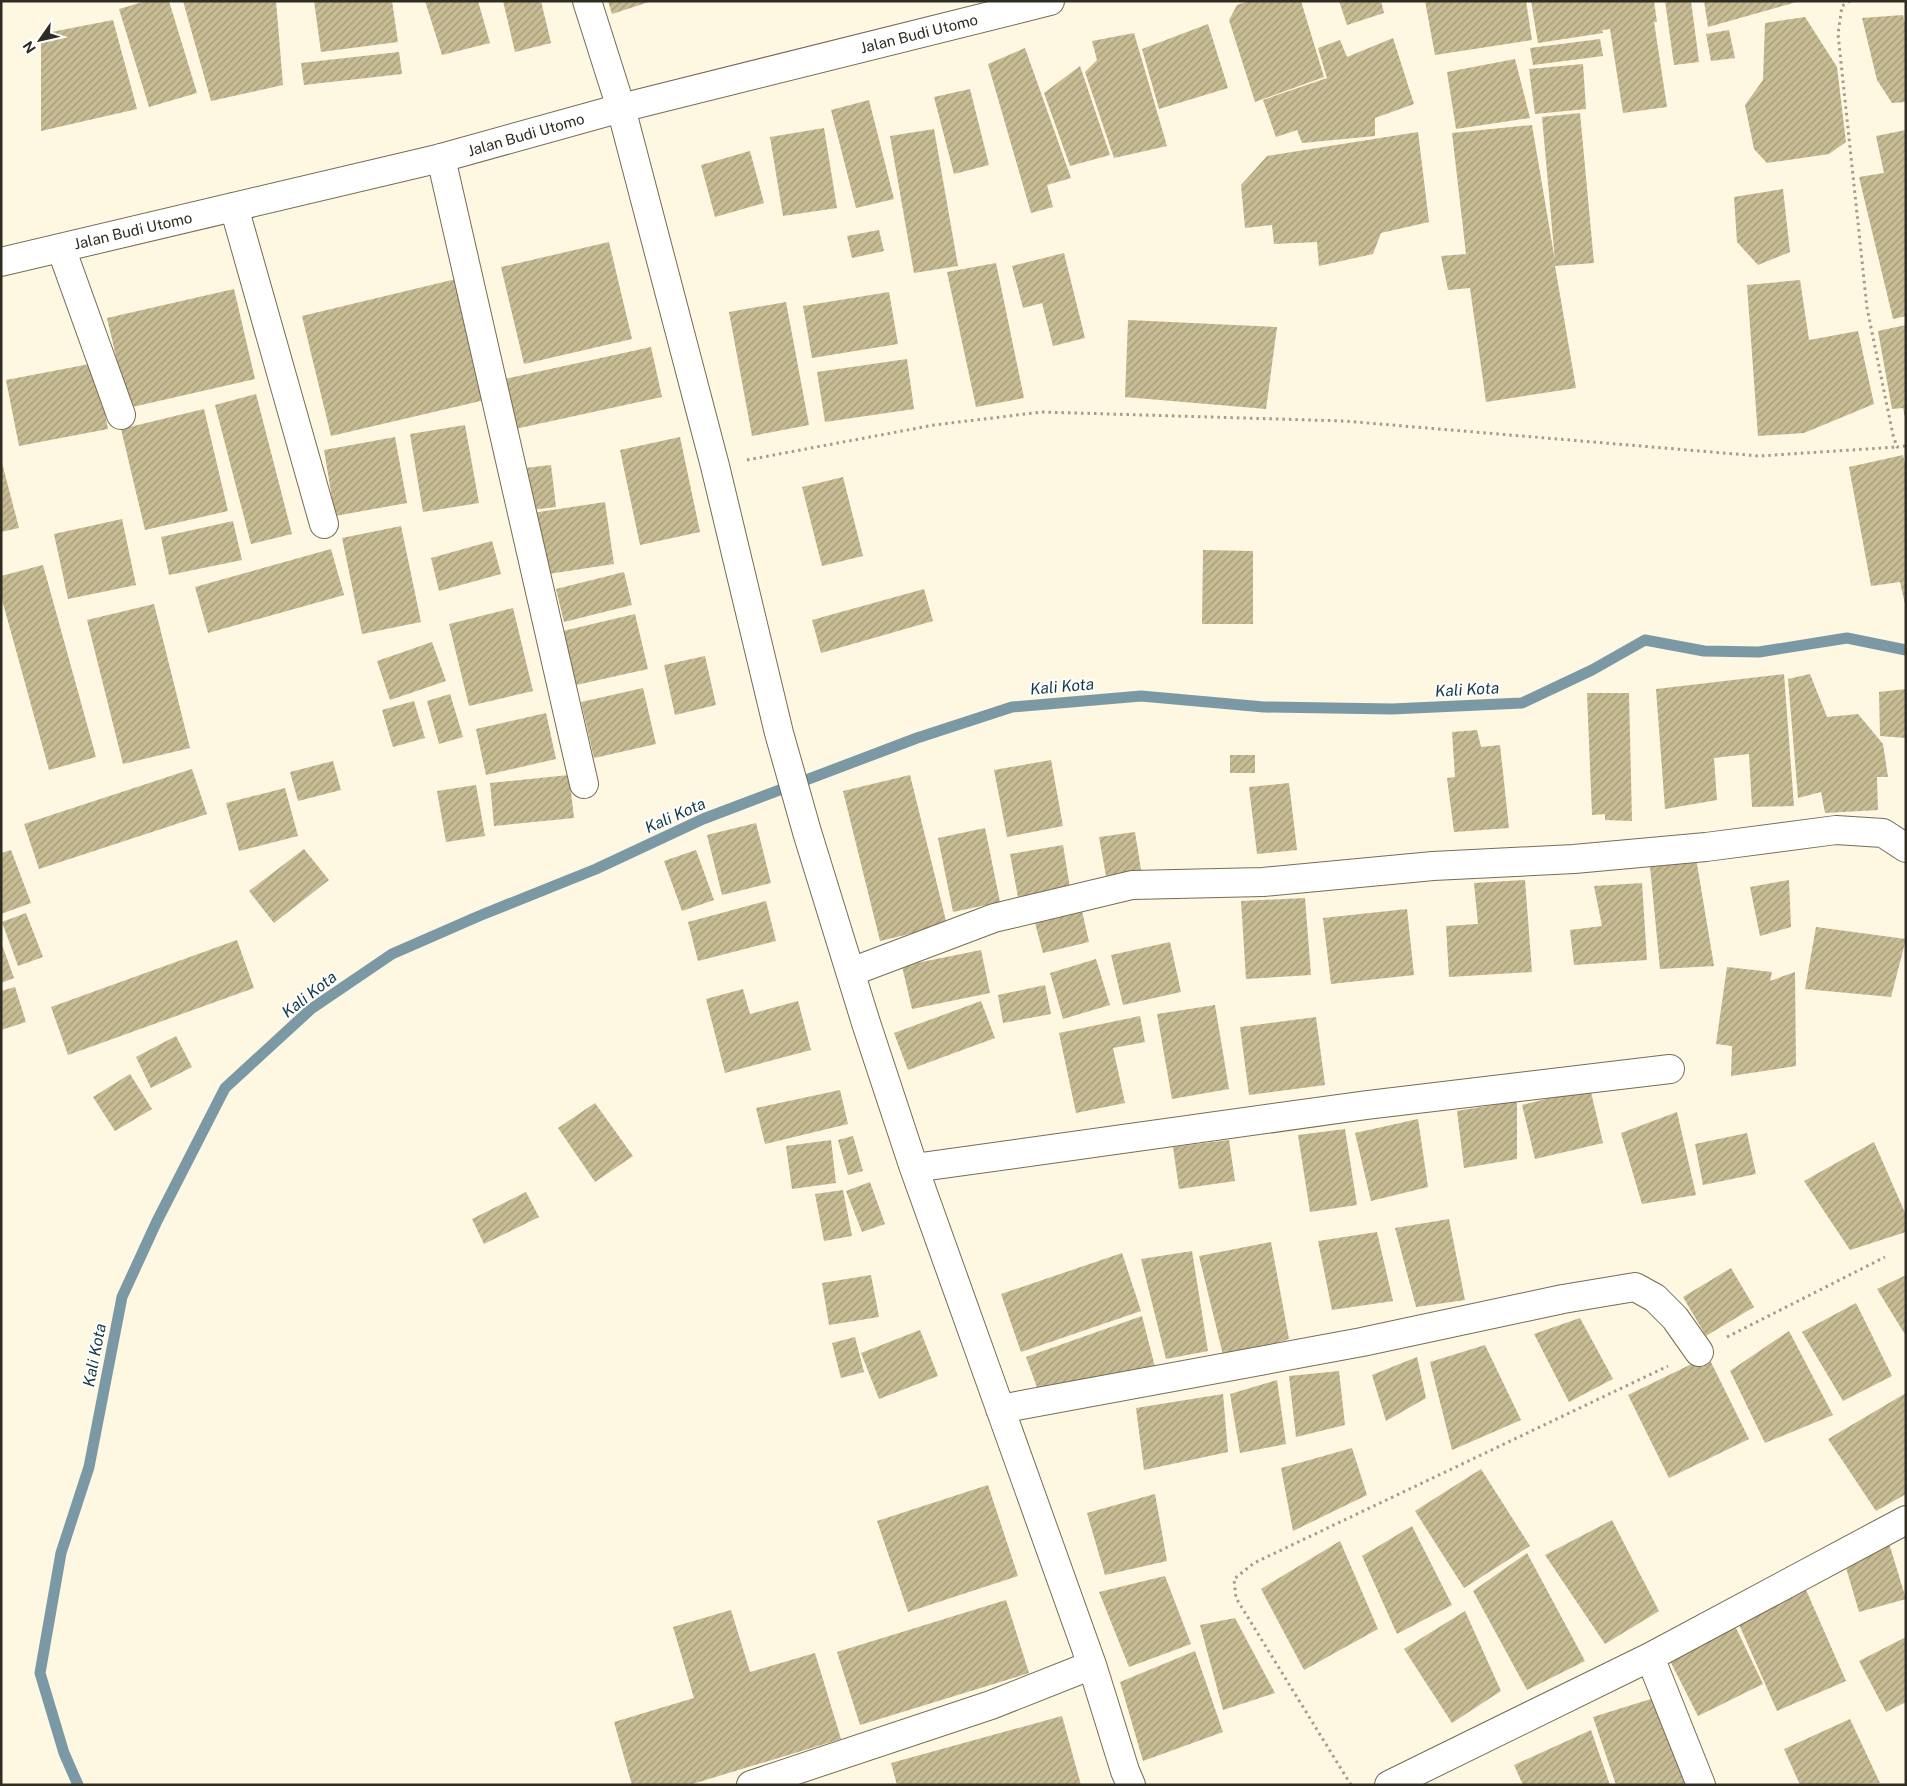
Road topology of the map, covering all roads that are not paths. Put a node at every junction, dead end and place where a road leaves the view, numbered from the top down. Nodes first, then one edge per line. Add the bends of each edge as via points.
1 (587, 1) edge
2 (1050, 1) edge
3 (622, 108) junction
4 (441, 158) junction
5 (234, 207) junction
6 (61, 248) junction
7 (1, 262) edge
8 (121, 415) dead end
9 (324, 524) dead end
10 (584, 784) dead end
11 (1906, 848) edge
12 (852, 972) junction
13 (1670, 1070) dead end
14 (914, 1168) junction
15 (1698, 1352) road end
16 (1000, 1409) junction
17 (1906, 1520) edge
18 (1650, 1657) junction
19 (1092, 1665) junction
20 (751, 1785) edge
21 (1131, 1785) edge
22 (1389, 1785) edge
23 (1701, 1785) edge

1 - 3 street
2 - 3 street, Jalan Budi Utomo
3 - 4 street, Jalan Budi Utomo
3 - 12 street via 715,466 779,733
4 - 5 street, Jalan Budi Utomo
4 - 10 street
5 - 6 street, Jalan Budi Utomo
5 - 9 street
6 - 7 street, Jalan Budi Utomo
6 - 8 street
11 - 12 street via 1884,833 1836,830 1574,858 1433,866 1263,882 1132,885 994,918
12 - 14 street
13 - 14 street via 1367,1105
14 - 16 street
15 - 16 street via 1675,1318 1656,1298 1635,1287 1362,1342
16 - 19 street
17 - 18 street
18 - 22 street
18 - 23 street
19 - 20 street via 991,1705
19 - 21 street

